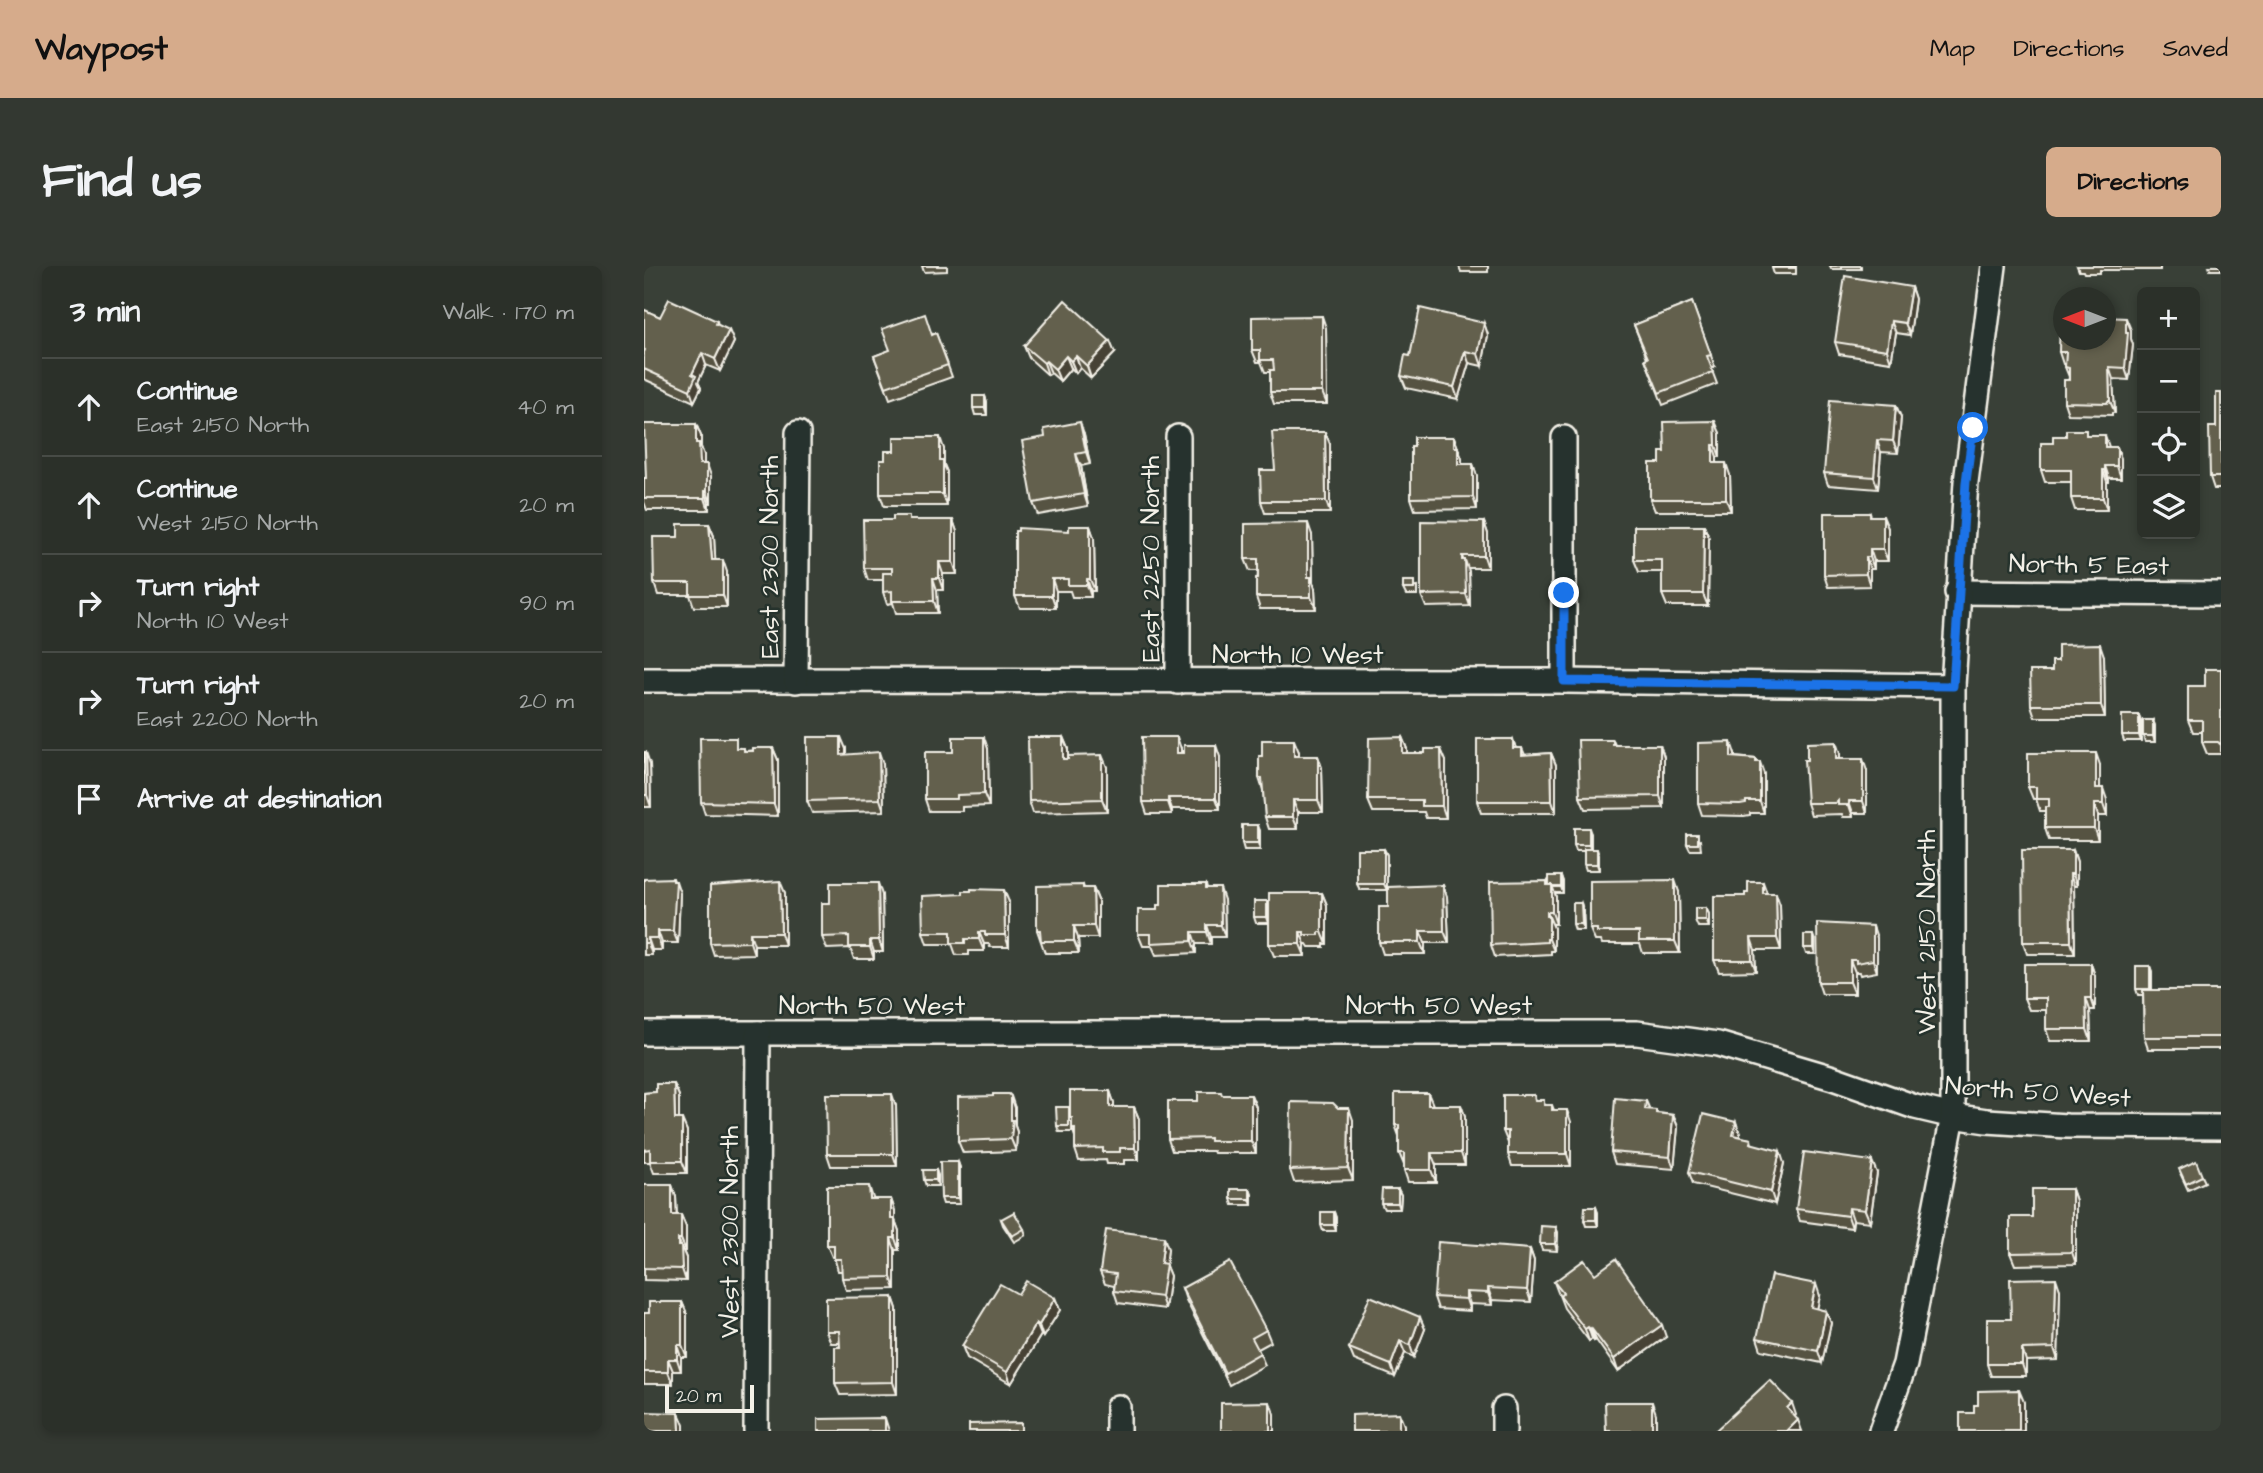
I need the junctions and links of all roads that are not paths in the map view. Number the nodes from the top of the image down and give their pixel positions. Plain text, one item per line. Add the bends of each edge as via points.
1 (1994, 266) edge
2 (798, 433) dead end
3 (1178, 437) dead end
4 (1564, 438) dead end
5 (1957, 592) junction
6 (2221, 594) edge
7 (644, 681) edge
8 (796, 681) junction
9 (1564, 681) junction
10 (1178, 682) junction
11 (1953, 686) junction
12 (644, 1033) edge
13 (758, 1033) junction
14 (1953, 1116) junction
15 (2221, 1127) edge
16 (1118, 1407) dead end
17 (756, 1431) edge
18 (1118, 1431) edge
19 (1881, 1431) edge

1 - 5 street, West 2150 North
2 - 8 street, East 2300 North
3 - 10 street, East 2250 North
4 - 9 street
5 - 6 street, North 5 East
5 - 11 street, West 2150 North
7 - 8 street, North 10 West
8 - 10 street, North 10 West
9 - 10 street, North 10 West
9 - 11 street, North 10 West
11 - 14 street, West 2150 North
12 - 13 street, North 50 West
13 - 14 street, North 50 West via 1637,1033 1718,1044
13 - 17 street, West 2300 North
14 - 15 street, North 50 West via 2067,1126
14 - 19 street, West 2150 North via 1905,1364
16 - 18 street

